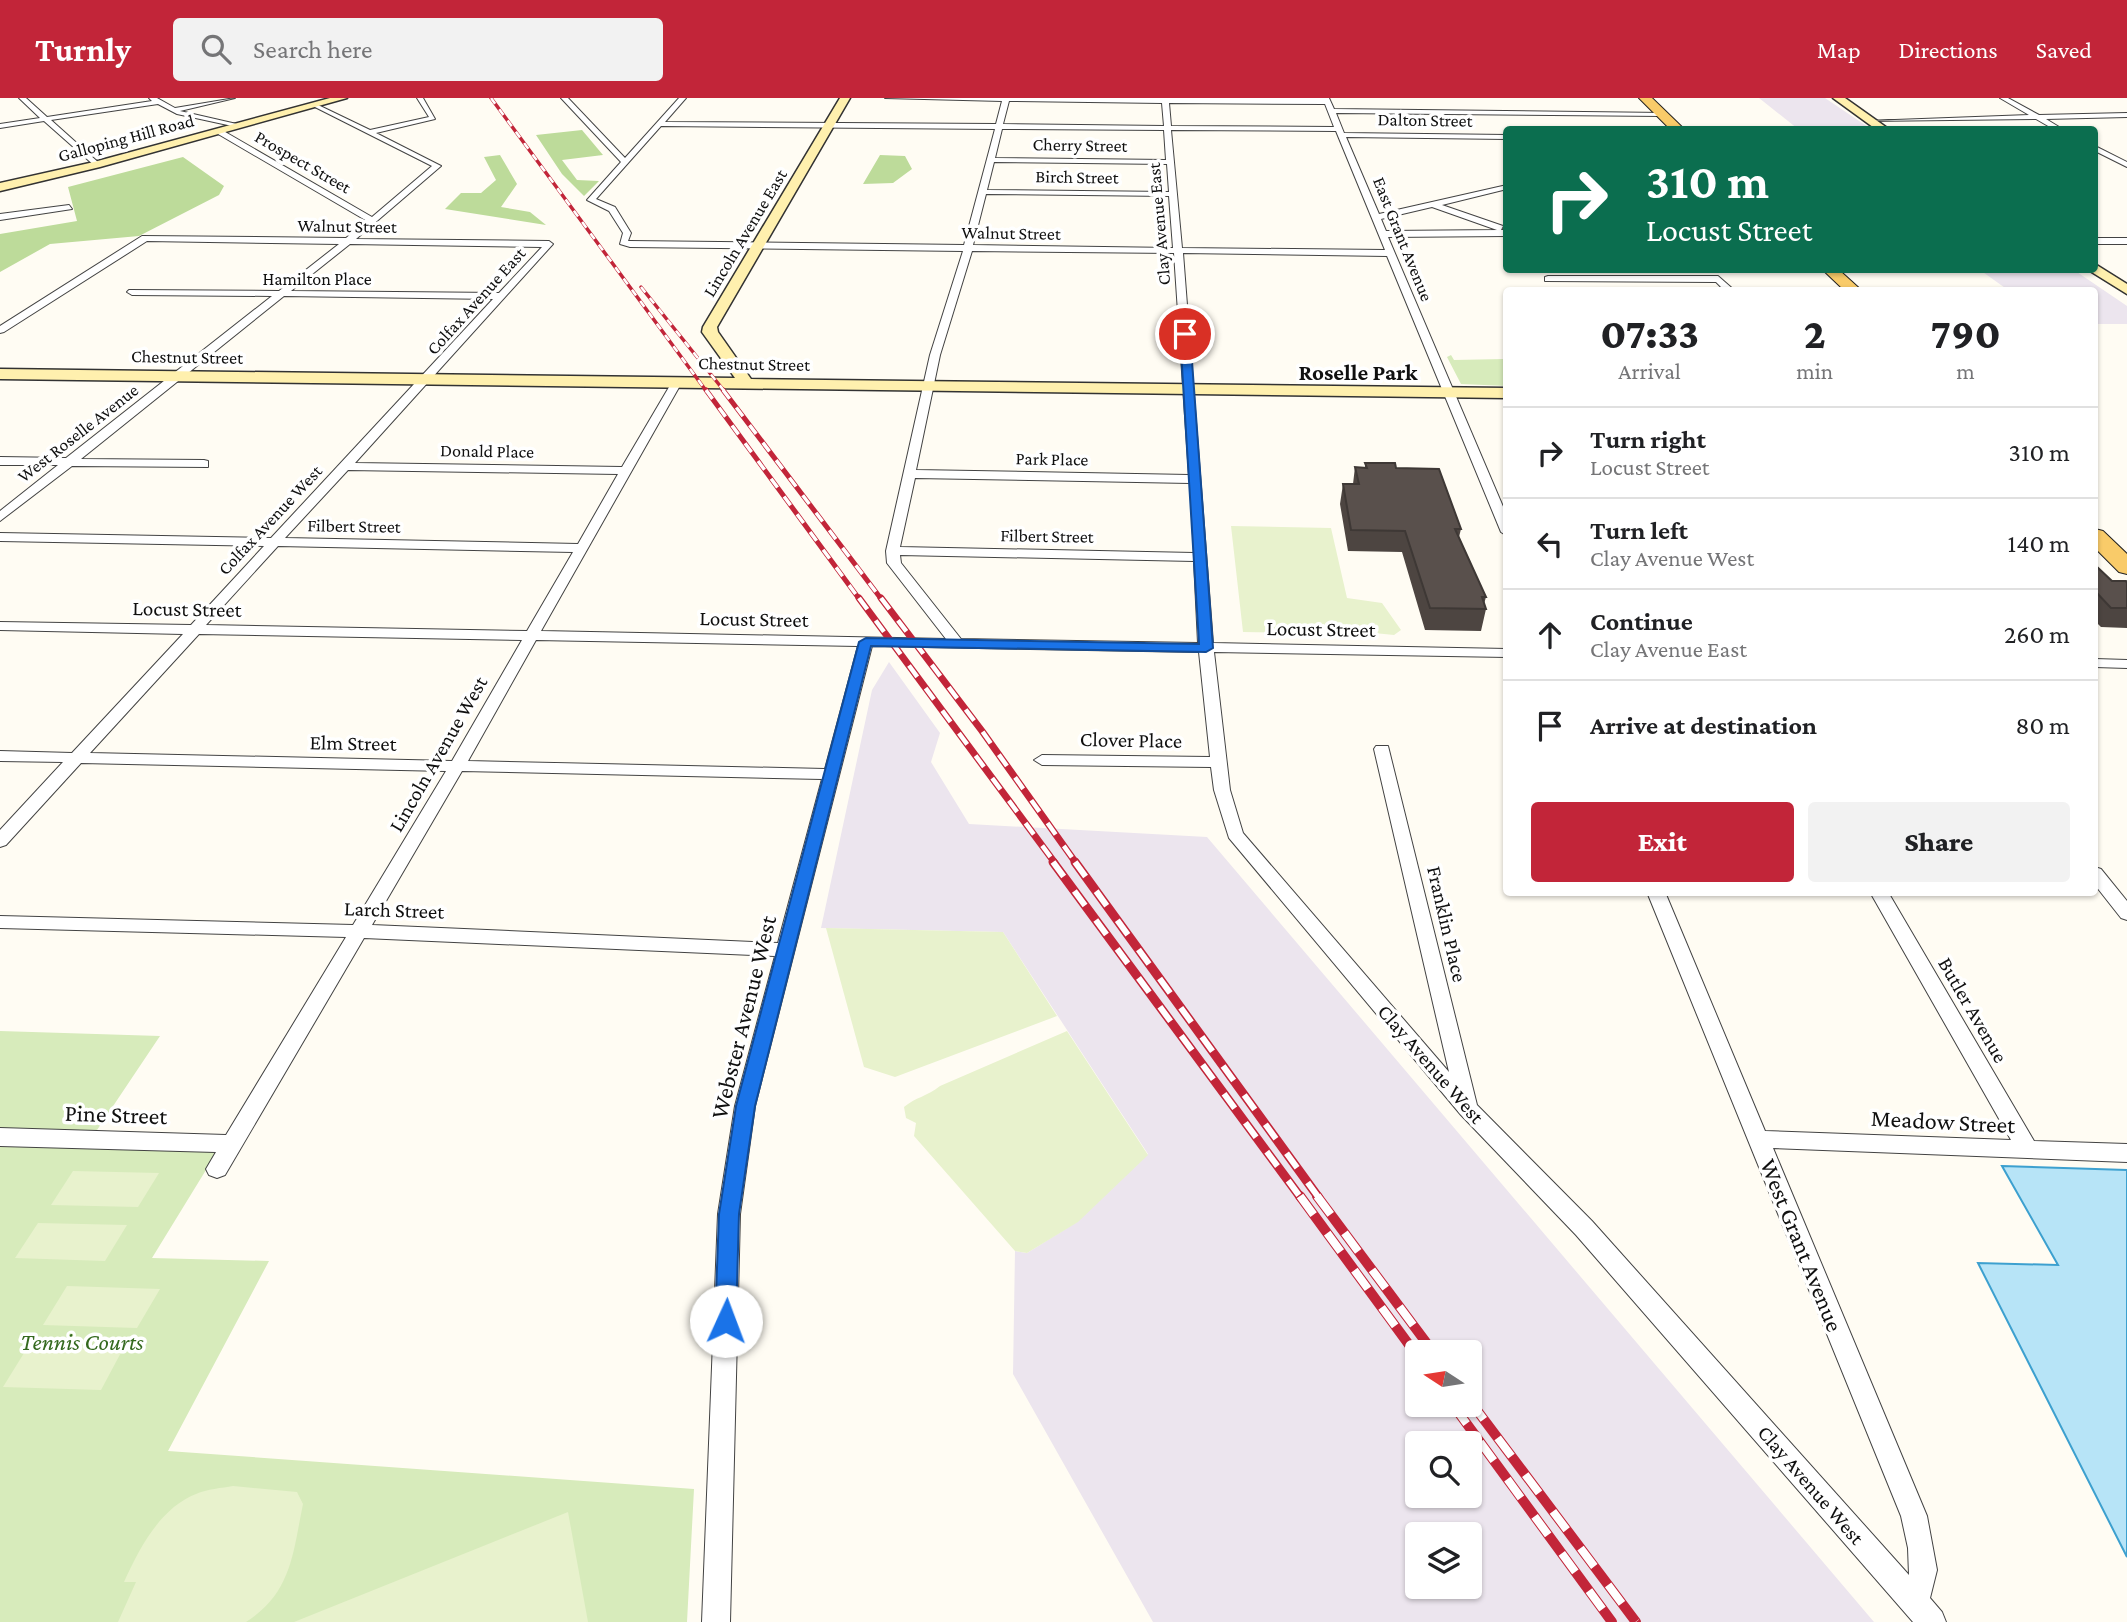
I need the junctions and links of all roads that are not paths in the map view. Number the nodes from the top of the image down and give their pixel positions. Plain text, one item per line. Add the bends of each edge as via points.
1 (22, 98) edge
2 (232, 98) edge
3 (342, 98) edge
4 (420, 98) edge
5 (564, 98) edge
6 (683, 98) edge
7 (845, 98) edge
8 (888, 98) edge
9 (1632, 98) edge
10 (1645, 98) edge
11 (1838, 98) edge
12 (2003, 98) edge
13 (1006, 99) edge
14 (1165, 99) edge
15 (155, 100) edge
16 (1327, 100) edge
17 (314, 105) junction
18 (172, 110) junction
19 (1332, 111) junction
20 (1656, 114) junction
21 (2127, 115) edge
22 (2039, 118) junction
23 (45, 119) junction
24 (1872, 121) junction
25 (660, 124) junction
26 (237, 125) junction
27 (0, 126) edge
28 (828, 126) junction
29 (1664, 126) edge
30 (1673, 126) edge
31 (1879, 126) edge
32 (2054, 126) edge
33 (999, 127) junction
34 (1166, 128) junction
35 (218, 131) junction
36 (372, 132) junction
37 (1342, 132) junction
38 (1503, 137) edge
39 (2098, 150) edge
40 (991, 160) junction
41 (625, 162) junction
42 (1169, 162) junction
43 (96, 165) junction
44 (2127, 165) edge
45 (0, 187) edge
46 (1503, 188) edge
47 (983, 191) junction
48 (1172, 194) junction
49 (1432, 204) junction
50 (69, 207) dead end
51 (0, 217) edge
52 (1377, 217) junction
53 (373, 221) junction
54 (1503, 231) edge
55 (1503, 232) edge
56 (1384, 234) junction
57 (2098, 241) edge
58 (2127, 241) edge
59 (345, 242) junction
60 (549, 244) joint
61 (758, 246) junction
62 (968, 248) junction
63 (1177, 251) junction
64 (1392, 253) junction
65 (2098, 270) edge
66 (1543, 273) edge
67 (1817, 273) edge
68 (1833, 273) edge
69 (1548, 279) junction
70 (1555, 287) edge
71 (1727, 287) edge
72 (1833, 287) edge
73 (1850, 287) edge
74 (2127, 290) edge
75 (132, 292) dead end
76 (280, 294) junction
77 (502, 296) junction
78 (0, 330) edge
79 (0, 374) edge
80 (178, 376) junction
81 (426, 379) junction
82 (677, 383) junction
83 (742, 383) junction
84 (930, 386) junction
85 (1190, 389) junction
86 (1449, 393) junction
87 (1503, 393) edge
88 (0, 461) edge
89 (72, 461) junction
90 (204, 464) dead end
91 (346, 466) junction
92 (627, 471) junction
93 (911, 474) junction
94 (1193, 479) junction
95 (1503, 516) edge
96 (0, 517) edge
97 (2098, 517) edge
98 (0, 537) edge
99 (2098, 539) edge
100 (276, 542) junction
101 (2127, 544) edge
102 (582, 548) junction
103 (893, 551) junction
104 (1201, 557) junction
105 (2127, 567) edge
106 (0, 626) edge
107 (195, 630) junction
108 (531, 636) junction
109 (866, 642) junction
110 (957, 643) junction
111 (1206, 648) junction
112 (1503, 653) edge
113 (2098, 663) edge
114 (2127, 664) edge
115 (1382, 749) dead end
116 (0, 756) edge
117 (77, 758) junction
118 (1042, 760) dead end
119 (1220, 762) junction
120 (457, 766) junction
121 (832, 774) junction
122 (0, 841) edge
123 (2098, 877) edge
124 (1658, 896) edge
125 (1880, 896) edge
126 (2127, 915) edge
127 (0, 922) edge
128 (356, 931) junction
129 (786, 950) junction
130 (1468, 1109) junction
131 (0, 1136) edge
132 (1758, 1139) junction
133 (231, 1144) junction
134 (2029, 1151) junction
135 (2127, 1153) edge
136 (217, 1169) dead end
137 (1913, 1600) junction
138 (716, 1622) edge
139 (1932, 1622) edge

1 - 23 street
2 - 18 street
3 - 17 street, Galloping Hill Road
4 - 36 street via 433,118
5 - 41 street
6 - 25 street
7 - 28 street, Lincoln Avenue East
8 - 13 street
9 - 20 main road
10 - 20 main road
11 - 24 street
12 - 22 street
13 - 14 street
13 - 33 street
14 - 16 street
14 - 34 street, Clay Avenue East
15 - 18 street
15 - 23 street
16 - 19 street, East Grant Avenue
17 - 26 street, Galloping Hill Road
17 - 36 street
18 - 26 street
19 - 20 street
19 - 37 street, East Grant Avenue
20 - 29 main road
20 - 30 main road
21 - 22 street
22 - 24 street
22 - 32 street
23 - 27 street
23 - 43 street
24 - 31 street
25 - 28 street, Dalton Street
25 - 41 street
26 - 35 street, Galloping Hill Road
28 - 33 street, Dalton Street
28 - 61 street, Lincoln Avenue East
33 - 34 street, Dalton Street
33 - 40 street
34 - 37 street, Dalton Street
34 - 42 street, Clay Avenue East
35 - 43 street, Galloping Hill Road
35 - 53 street, Prospect Street
36 - 53 street, West Roselle Avenue via 437,166
37 - 38 street, Dalton Street
37 - 52 street, East Grant Avenue
39 - 44 street
40 - 42 street, Cherry Street
40 - 47 street
41 - 61 street, Walnut Street via 591,200 612,209 627,233 623,242
42 - 48 street, Clay Avenue East
43 - 45 street, Galloping Hill Road
46 - 49 street
47 - 48 street, Birch Street
47 - 62 street
48 - 63 street, Clay Avenue East
49 - 52 street
49 - 54 street
50 - 51 street
52 - 56 street, East Grant Avenue
53 - 59 street, West Roselle Avenue
55 - 56 street
56 - 64 street, East Grant Avenue
57 - 58 street
59 - 60 street, Walnut Street
59 - 76 street, West Roselle Avenue
59 - 78 street, Walnut Street via 145,239
60 - 77 street, Colfax Avenue East
61 - 62 street, Walnut Street
61 - 83 street, Lincoln Avenue East via 710,327 744,377
62 - 63 street, Walnut Street
62 - 84 street
63 - 64 street, Walnut Street
63 - 85 street, Clay Avenue East
64 - 86 street, East Grant Avenue
65 - 74 street
66 - 69 street
67 - 72 main road
68 - 73 main road
69 - 70 street
69 - 71 street via 1718,279
75 - 76 street, Hamilton Place
76 - 77 street, Hamilton Place
76 - 80 street, West Roselle Avenue
77 - 81 street, Colfax Avenue East
79 - 80 street, Chestnut Street
80 - 81 street, Chestnut Street
80 - 89 street, West Roselle Avenue
81 - 82 street, Chestnut Street
81 - 91 street, Colfax Avenue West
82 - 83 street, Chestnut Street
82 - 92 street, Lincoln Avenue West
83 - 84 street, Chestnut Street
84 - 85 street, Chestnut Street
84 - 93 street
85 - 86 street, Chestnut Street
85 - 94 street, Clay Avenue West
86 - 87 street, Chestnut Street
86 - 95 street
88 - 89 street
89 - 90 street
89 - 96 street, West Roselle Avenue
91 - 92 street, Donald Place
91 - 100 street, Colfax Avenue West
92 - 102 street, Lincoln Avenue West
93 - 94 street, Park Place
93 - 103 street
94 - 104 street, Clay Avenue West
97 - 101 main road
98 - 100 street, Filbert Street
99 - 105 main road
100 - 102 street, Filbert Street
100 - 107 street, Colfax Avenue West
102 - 108 street, Lincoln Avenue West
103 - 104 street, Filbert Street
103 - 110 street via 894,563
104 - 111 street, Clay Avenue West
106 - 107 street, Locust Street
107 - 108 street, Locust Street
107 - 117 street, Colfax Avenue West
108 - 109 street, Locust Street
108 - 120 street, Lincoln Avenue West
109 - 110 street, Locust Street
109 - 121 street, Webster Avenue West
110 - 111 street, Locust Street
111 - 112 street, Locust Street
111 - 119 street, Clay Avenue West
113 - 114 street
115 - 130 street, Franklin Place
116 - 117 street, Elm Street
117 - 120 street, Elm Street
117 - 122 street, Colfax Avenue West
118 - 119 street, Clover Place
119 - 130 street, Clay Avenue West via 1222,790 1235,834
120 - 121 street, Elm Street
120 - 128 street, Lincoln Avenue West
121 - 129 street, Webster Avenue West
123 - 126 street
124 - 132 street, West Grant Avenue
125 - 134 street, Butler Avenue
127 - 128 street, Larch Street
128 - 129 street, Larch Street
128 - 133 street, Lincoln Avenue West
129 - 138 street, Webster Avenue West via 745,1106 729,1214
130 - 137 street, Clay Avenue West via 1584,1228
131 - 133 street, Pine Street
132 - 134 street, Meadow Street
132 - 137 street, West Grant Avenue via 1914,1516 1923,1564 1920,1592
133 - 136 street, Lincoln Avenue West
134 - 135 street, Meadow Street
137 - 139 street, Clay Avenue West

